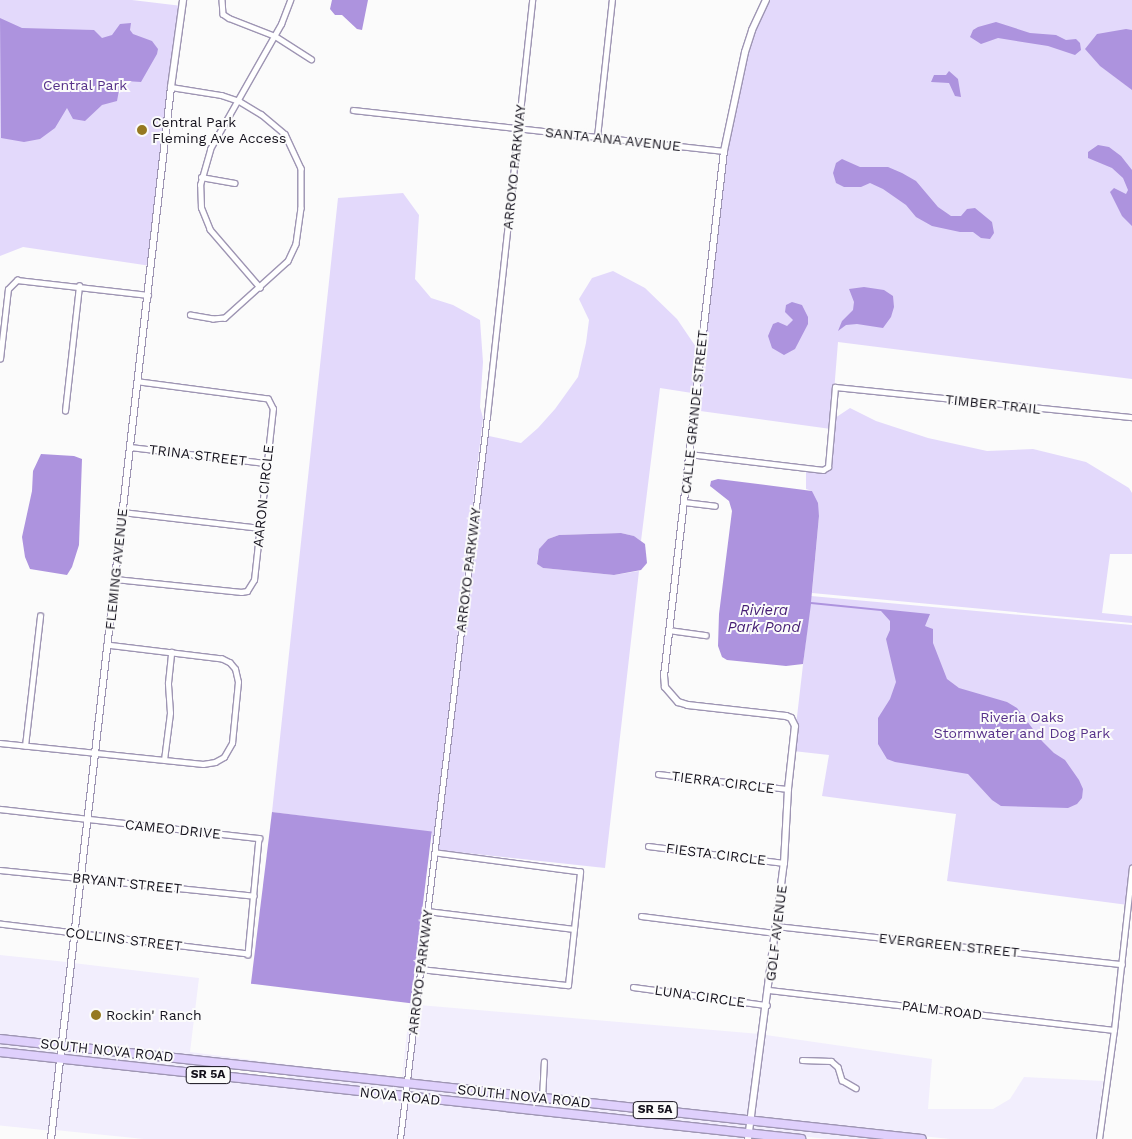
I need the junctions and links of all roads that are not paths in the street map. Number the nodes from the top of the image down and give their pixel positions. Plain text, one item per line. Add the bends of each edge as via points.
1 (183, 0) edge
2 (222, 0) edge
3 (290, 0) edge
4 (532, 0) edge
5 (612, 0) edge
6 (766, 0) edge
7 (275, 36) junction
8 (311, 59) dead end
9 (171, 87) junction
10 (239, 101) junction
11 (353, 110) dead end
12 (518, 128) junction
13 (597, 137) junction
14 (724, 151) junction
15 (201, 177) junction
16 (234, 183) dead end
17 (79, 286) junction
18 (260, 288) junction
19 (148, 295) junction
20 (190, 315) dead end
21 (0, 360) edge
22 (138, 382) junction
23 (65, 411) dead end
24 (1132, 417) edge
25 (130, 448) junction
26 (689, 454) junction
27 (267, 463) junction
28 (684, 502) junction
29 (715, 506) dead end
30 (122, 512) junction
31 (260, 528) junction
32 (115, 579) junction
33 (40, 616) dead end
34 (669, 630) junction
35 (706, 635) dead end
36 (107, 645) junction
37 (171, 652) junction
38 (795, 726) joint
39 (0, 743) edge
40 (25, 746) junction
41 (94, 754) junction
42 (164, 760) junction
43 (658, 774) dead end
44 (788, 789) junction
45 (0, 809) edge
46 (86, 819) junction
47 (648, 846) dead end
48 (435, 852) junction
49 (784, 863) junction
50 (1132, 868) edge
51 (0, 870) edge
52 (79, 879) junction
53 (254, 896) junction
54 (427, 911) junction
55 (641, 916) dead end
56 (0, 924) edge
57 (574, 929) junction
58 (776, 930) junction
59 (74, 933) junction
60 (1122, 964) junction
61 (420, 968) junction
62 (633, 987) dead end
63 (769, 990) junction
64 (767, 1005) junction
65 (1114, 1030) junction
66 (0, 1039) edge
67 (61, 1045) junction
68 (0, 1052) edge
69 (59, 1058) junction
70 (802, 1060) dead end
71 (544, 1062) dead end
72 (232, 1064) junction
73 (293, 1070) junction
74 (214, 1075) junction
75 (274, 1082) junction
76 (406, 1083) junction
77 (856, 1088) dead end
78 (405, 1096) junction
79 (543, 1098) junction
80 (526, 1109) junction
81 (645, 1109) junction
82 (625, 1120) junction
83 (751, 1120) junction
84 (749, 1136) edge
85 (51, 1139) edge
86 (400, 1139) edge
87 (800, 1139) edge
88 (917, 1139) edge
89 (1099, 1139) edge

1 - 9 street, FLEMING AVENUE
2 - 7 street via 223,14
3 - 7 street
4 - 12 street, ARROYO PARKWAY
5 - 13 street
6 - 14 street, CALLE GRANDE STREET via 745,52
7 - 8 street
7 - 10 street
9 - 10 street
9 - 19 street, FLEMING AVENUE
10 - 15 street via 210,149
10 - 18 street via 285,134 300,168 296,244 288,261
11 - 12 street, SANTA ANA AVENUE
12 - 13 street, SANTA ANA AVENUE
12 - 48 street, ARROYO PARKWAY
13 - 14 street, SANTA ANA AVENUE
14 - 26 street, CALLE GRANDE STREET
15 - 16 street
15 - 18 street via 201,208 210,230
17 - 19 street
17 - 21 street via 24,279 10,285
17 - 23 street
18 - 20 street via 225,318
19 - 22 street, FLEMING AVENUE
22 - 25 street, FLEMING AVENUE
22 - 27 street, AARON CIRCLE via 268,399 273,409
24 - 26 street, TIMBER TRAIL via 834,387 828,467 817,470
25 - 27 street, TRINA STREET
25 - 30 street, FLEMING AVENUE
26 - 28 street, CALLE GRANDE STREET
27 - 31 street, AARON CIRCLE
28 - 29 street
28 - 34 street, CALLE GRANDE STREET
30 - 31 street
30 - 32 street, FLEMING AVENUE
31 - 32 street, AARON CIRCLE via 254,580 247,590
32 - 36 street, FLEMING AVENUE
33 - 40 street
34 - 35 street
34 - 38 street, CALLE GRANDE STREET via 665,687 678,702 786,716
36 - 37 street
36 - 41 street, FLEMING AVENUE
37 - 42 street via 170,712
37 - 42 street via 222,659 235,670 238,682 232,743 224,756 203,764
38 - 44 street, GOLF AVENUE
39 - 40 street
40 - 41 street
41 - 42 street via 102,752
41 - 46 street, FLEMING AVENUE
43 - 44 street, TIERRA CIRCLE
44 - 49 street, GOLF AVENUE
45 - 46 street, CAMEO DRIVE
46 - 52 street, FLEMING AVENUE
46 - 53 street, CAMEO DRIVE via 260,838
47 - 49 street, FIESTA CIRCLE
48 - 54 street, ARROYO PARKWAY
48 - 57 street via 580,872
49 - 58 street, GOLF AVENUE
50 - 60 street
51 - 52 street, BRYANT STREET
52 - 53 street, BRYANT STREET
52 - 59 street, FLEMING AVENUE
53 - 59 street, COLLINS STREET via 248,954
54 - 57 street
54 - 61 street, ARROYO PARKWAY
55 - 58 street, EVERGREEN STREET
56 - 59 street, COLLINS STREET
57 - 61 street via 568,985
58 - 60 street, EVERGREEN STREET
58 - 63 street, GOLF AVENUE
59 - 67 street, FLEMING AVENUE
60 - 65 street
61 - 76 street, ARROYO PARKWAY
62 - 64 street, LUNA CIRCLE
63 - 64 street, GOLF AVENUE
63 - 65 street, PALM ROAD
64 - 83 street, GOLF AVENUE
65 - 89 street
66 - 67 main road, SOUTH NOVA ROAD / SR 5A
67 - 69 street, FLEMING AVENUE
67 - 72 main road, SOUTH NOVA ROAD / SR 5A
68 - 69 main road, NOVA ROAD / SR 5A
69 - 74 main road, NOVA ROAD / SR 5A
69 - 85 street, FLEMING AVENUE
70 - 77 street via 831,1061 838,1067 842,1080
71 - 79 street
72 - 73 main road, SOUTH NOVA ROAD / SR 5A
72 - 74 main road
73 - 75 main road
73 - 76 main road, SOUTH NOVA ROAD / SR 5A
74 - 75 main road, NOVA ROAD / SR 5A
75 - 78 main road, NOVA ROAD / SR 5A
76 - 78 street, ARROYO PARKWAY
76 - 79 main road, SOUTH NOVA ROAD / SR 5A
78 - 80 main road, NOVA ROAD / SR 5A
78 - 86 street, ARROYO PARKWAY
79 - 80 main road
79 - 81 main road, SOUTH NOVA ROAD / SR 5A
80 - 82 main road, NOVA ROAD / SR 5A
81 - 82 main road
81 - 83 main road, SOUTH NOVA ROAD / SR 5A
82 - 84 main road, NOVA ROAD / SR 5A
83 - 84 street, GOLF AVENUE
83 - 88 main road, SR 5A
84 - 87 main road, NOVA ROAD / SR 5A

